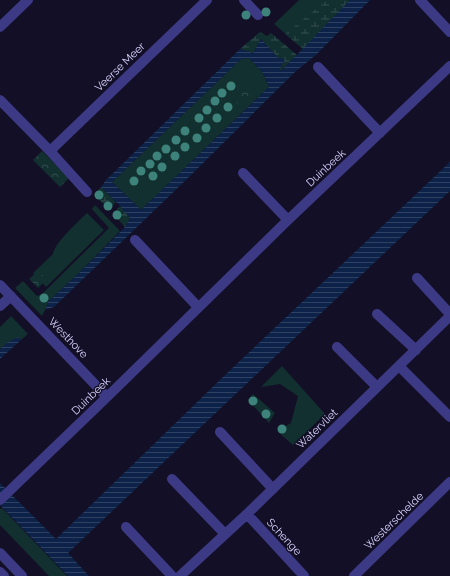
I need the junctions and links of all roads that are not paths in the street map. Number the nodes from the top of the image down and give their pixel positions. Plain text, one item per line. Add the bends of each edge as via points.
1 (28, 0) edge
2 (207, 0) edge
3 (244, 0) edge
4 (420, 0) edge
5 (258, 15) dead end
6 (0, 26) edge
7 (450, 32) edge
8 (450, 66) edge
9 (318, 67) dead end
10 (0, 100) edge
11 (380, 133) junction
12 (50, 151) junction
13 (243, 173) dead end
14 (87, 192) dead end
15 (288, 220) junction
16 (134, 240) dead end
17 (417, 278) dead end
18 (0, 285) edge
19 (11, 296) junction
20 (0, 306) edge
21 (198, 307) junction
22 (377, 314) dead end
23 (450, 315) edge
24 (338, 347) dead end
25 (416, 350) junction
26 (399, 366) junction
27 (377, 387) junction
28 (107, 397) junction
29 (450, 418) edge
30 (220, 432) dead end
31 (172, 479) dead end
32 (450, 482) edge
33 (273, 488) junction
34 (0, 500) edge
35 (247, 514) junction
36 (126, 527) dead end
37 (225, 534) junction
38 (0, 553) edge
39 (0, 572) edge
40 (4, 576) edge
41 (22, 576) edge
42 (172, 576) edge
43 (180, 576) edge
44 (304, 576) edge
45 (354, 576) edge

1 - 6 street
2 - 12 street, Veerse Meer
3 - 5 street
4 - 7 street
8 - 11 street, Duinbeek
9 - 11 street
10 - 12 street
11 - 15 street, Duinbeek
12 - 14 street
13 - 15 street
15 - 21 street, Duinbeek
16 - 21 street
17 - 23 street, Watervliet
18 - 19 street, Westhove
19 - 20 street
19 - 28 street, Westhove
21 - 28 street, Duinbeek
22 - 25 street
23 - 25 street, Watervliet
24 - 27 street
25 - 26 street, Watervliet
26 - 27 street, Watervliet
26 - 29 street
27 - 33 street, Watervliet
28 - 34 street, Duinbeek
30 - 33 street
31 - 37 street
32 - 45 street, Westerschelde
33 - 35 street, Watervliet
35 - 37 street, Watervliet
35 - 44 street, Schenge
36 - 42 street
37 - 43 street, Watervliet
38 - 41 street
39 - 40 street

